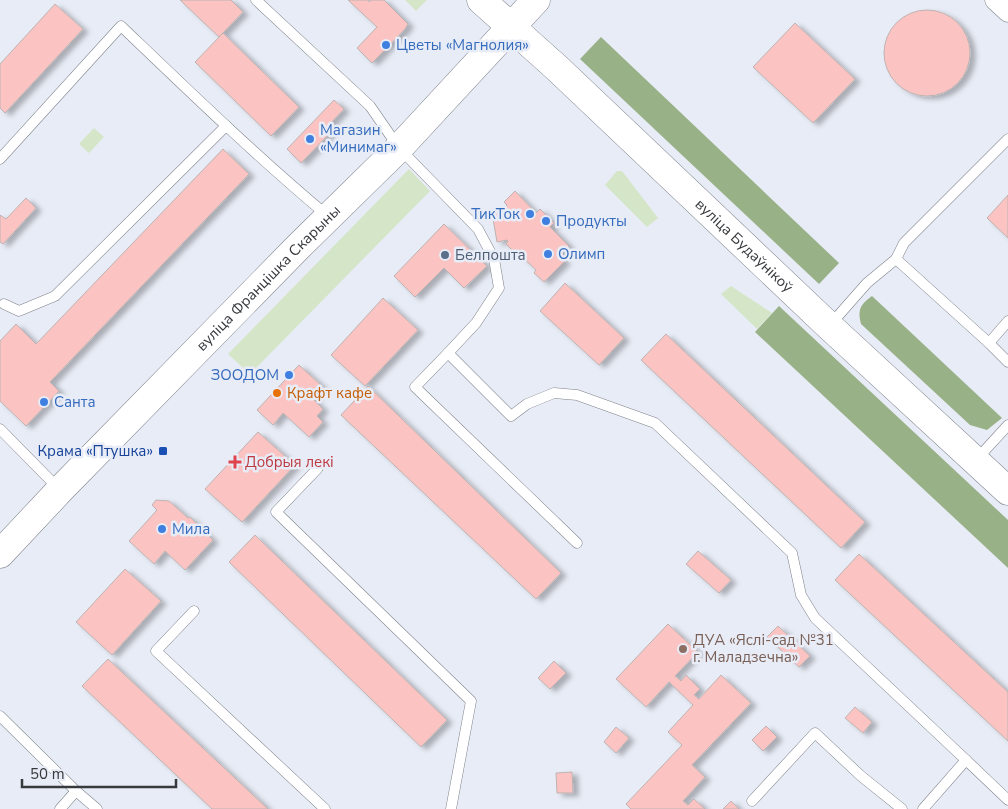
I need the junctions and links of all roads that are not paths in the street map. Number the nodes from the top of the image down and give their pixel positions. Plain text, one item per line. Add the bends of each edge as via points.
1 (256, 0) edge
2 (481, 0) edge
3 (536, 0) edge
4 (995, 0) edge
5 (1008, 12) edge
6 (511, 27) junction
7 (226, 126) junction
8 (1008, 139) edge
9 (399, 148) junction
10 (0, 159) edge
11 (329, 217) junction
12 (896, 259) junction
13 (4, 304) dead end
14 (1008, 321) edge
15 (829, 326) junction
16 (988, 343) junction
17 (448, 353) junction
18 (1008, 362) edge
19 (1008, 425) edge
20 (0, 429) edge
21 (976, 461) junction
22 (318, 468) dead end
23 (60, 490) junction
24 (1008, 491) edge
25 (577, 543) dead end
26 (0, 554) edge
27 (194, 611) dead end
28 (0, 716) edge
29 (966, 760) junction
30 (76, 790) junction
31 (1008, 800) edge
32 (752, 801) dead end
33 (60, 809) edge
34 (97, 809) edge
35 (325, 809) edge
36 (451, 809) edge
37 (902, 809) edge
38 (923, 809) edge

1 - 9 lane via 370,106
2 - 6 main road, вуліца Будаўнікоў
3 - 6 main road, вуліца Францішка Скарыны
4 - 5 street
6 - 9 main road, вуліца Францішка Скарыны
6 - 15 main road, вуліца Будаўнікоў
7 - 10 lane via 122,26
7 - 11 lane
7 - 13 lane via 55,296 19,310
8 - 12 lane via 904,243
9 - 11 main road, вуліца Францішка Скарыны
9 - 17 lane via 478,229 494,259 499,288 476,323
11 - 23 main road, вуліца Францішка Скарыны
12 - 15 lane via 867,283
12 - 16 lane
14 - 16 lane
15 - 21 main road, вуліца Будаўнікоў
16 - 18 lane
17 - 25 lane via 415,387
17 - 29 lane via 511,416 528,404 554,393 577,395 655,423 792,553 800,595 815,618
19 - 21 lane
20 - 23 lane
21 - 24 main road, вуліца Будаўнікоў
22 - 36 lane via 276,512 470,701
23 - 26 main road, вуліца Францішка Скарыны
27 - 35 lane via 156,651
28 - 30 lane
29 - 31 lane
29 - 38 lane
30 - 33 lane
30 - 34 lane
32 - 37 lane via 815,733

